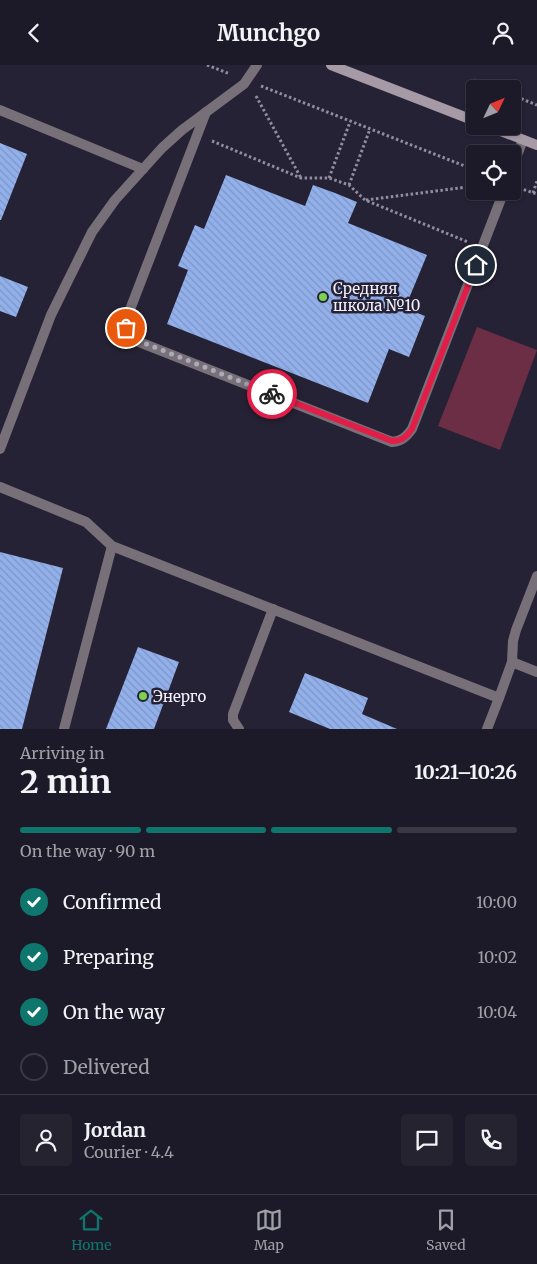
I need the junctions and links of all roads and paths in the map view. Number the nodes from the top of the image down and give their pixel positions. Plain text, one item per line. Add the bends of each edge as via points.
1 (207, 65) edge
2 (257, 65) edge
3 (332, 65) edge
4 (247, 81) junction
5 (521, 99) edge
6 (537, 105) edge
7 (0, 110) edge
8 (206, 112) junction
9 (466, 117) edge
10 (350, 122) junction
11 (370, 129) junction
12 (510, 135) edge
13 (198, 136) junction
14 (523, 140) junction
15 (521, 145) edge
16 (537, 145) edge
17 (466, 166) edge
18 (143, 169) junction
19 (302, 178) junction
20 (329, 178) junction
21 (537, 181) edge
22 (349, 185) junction
23 (466, 187) edge
24 (521, 189) edge
25 (535, 194) edge
26 (365, 200) junction
27 (501, 200) edge
28 (483, 247) junction
29 (0, 449) edge
30 (0, 487) edge
31 (112, 546) junction
32 (537, 576) edge
33 (273, 609) junction
34 (512, 663) junction
35 (537, 672) edge
36 (499, 698) junction
37 (64, 729) edge
38 (239, 729) edge
39 (487, 729) edge

1 - 4 path
2 - 4 street
3 - 9 street
4 - 8 street
4 - 10 path
4 - 19 path
5 - 6 path
7 - 18 street
8 - 13 street
8 - 18 street via 162,148
10 - 11 path
10 - 20 path
11 - 17 path
11 - 22 path
12 - 14 street
13 - 19 path
13 - 28 street via 126,321 129,334 134,339 392,441 407,437 412,429
14 - 15 street
14 - 16 street
18 - 29 street via 98,224 75,265 51,315
19 - 20 path
20 - 22 path
21 - 25 path
22 - 26 path
23 - 26 path
24 - 25 path
26 - 28 path
27 - 28 street
30 - 31 street via 86,522
31 - 33 street
31 - 37 street
32 - 34 street via 516,630
33 - 36 street
33 - 38 street via 234,714 233,720
34 - 35 street
34 - 36 street
36 - 39 street

